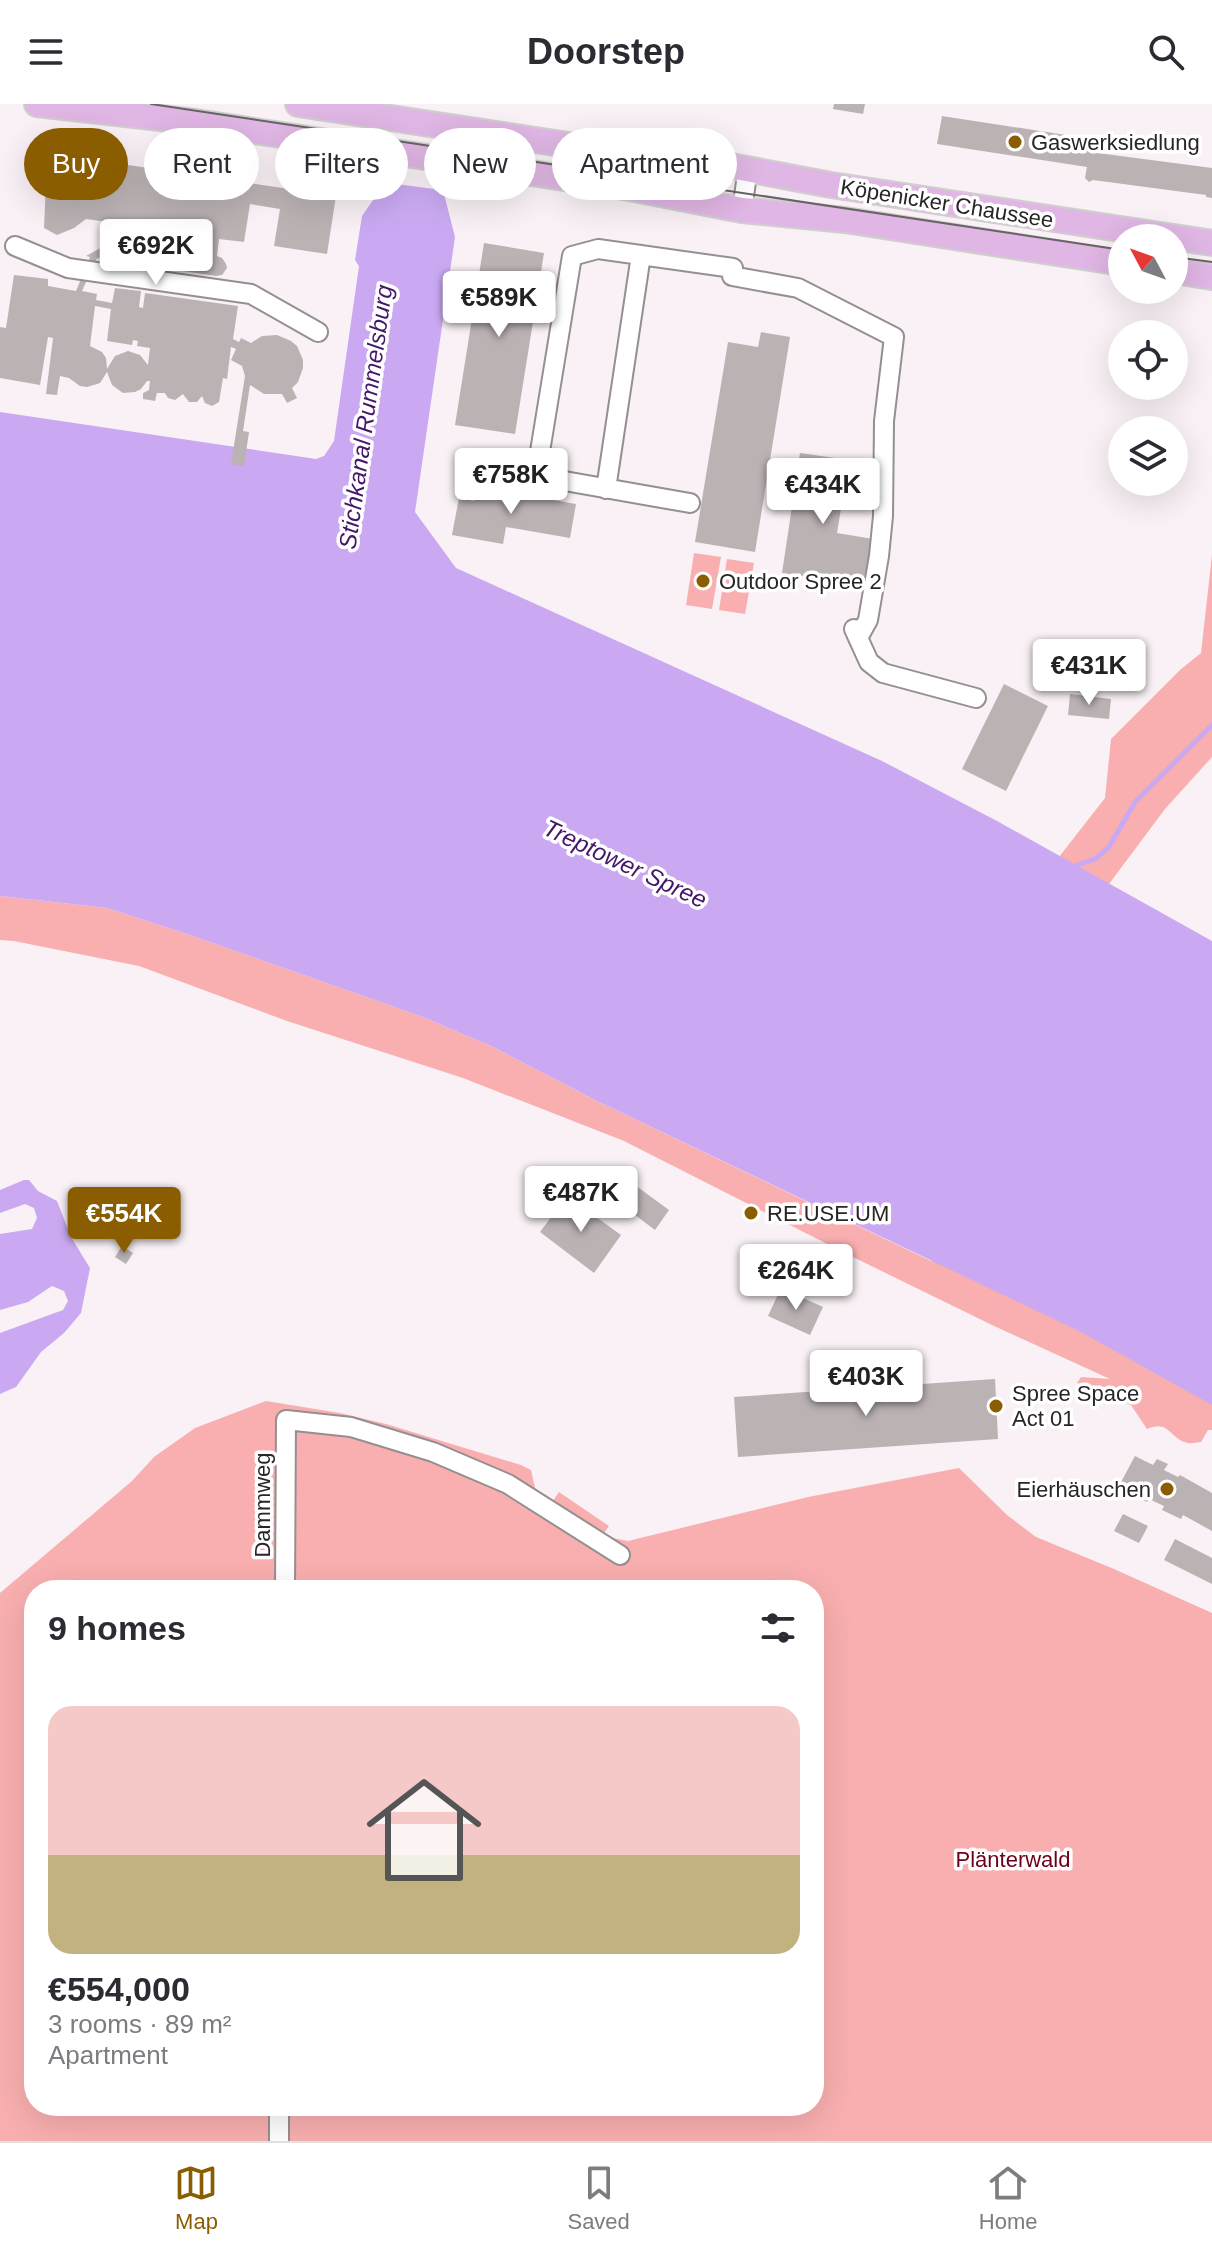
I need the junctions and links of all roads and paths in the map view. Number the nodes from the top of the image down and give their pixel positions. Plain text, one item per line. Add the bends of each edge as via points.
1 (37, 104) edge
2 (298, 104) edge
3 (748, 168) junction
4 (742, 210) junction
5 (1212, 243) edge
6 (15, 246) dead end
7 (641, 255) junction
8 (1108, 261) edge
9 (1188, 273) edge
10 (1212, 277) edge
11 (318, 332) dead end
12 (606, 489) junction
13 (690, 503) dead end
14 (976, 698) dead end
15 (620, 1555) dead end
16 (285, 1580) edge
17 (279, 2116) edge
18 (279, 2141) edge

1 - 4 main road, Köpenicker Chaussee via 196,122
2 - 3 main road, Köpenicker Chaussee
3 - 4 lane
3 - 5 main road, Köpenicker Chaussee
4 - 8 main road, Köpenicker Chaussee via 845,220
6 - 11 lane via 68,268 251,294
7 - 12 lane
7 - 12 lane via 598,249 572,256 536,476
7 - 14 lane via 798,288 894,337 884,421 879,556 868,620 856,633 869,662 883,673
9 - 10 main road
12 - 13 lane
15 - 16 lane, Dammweg via 508,1484 433,1452 351,1427 286,1420
17 - 18 lane

